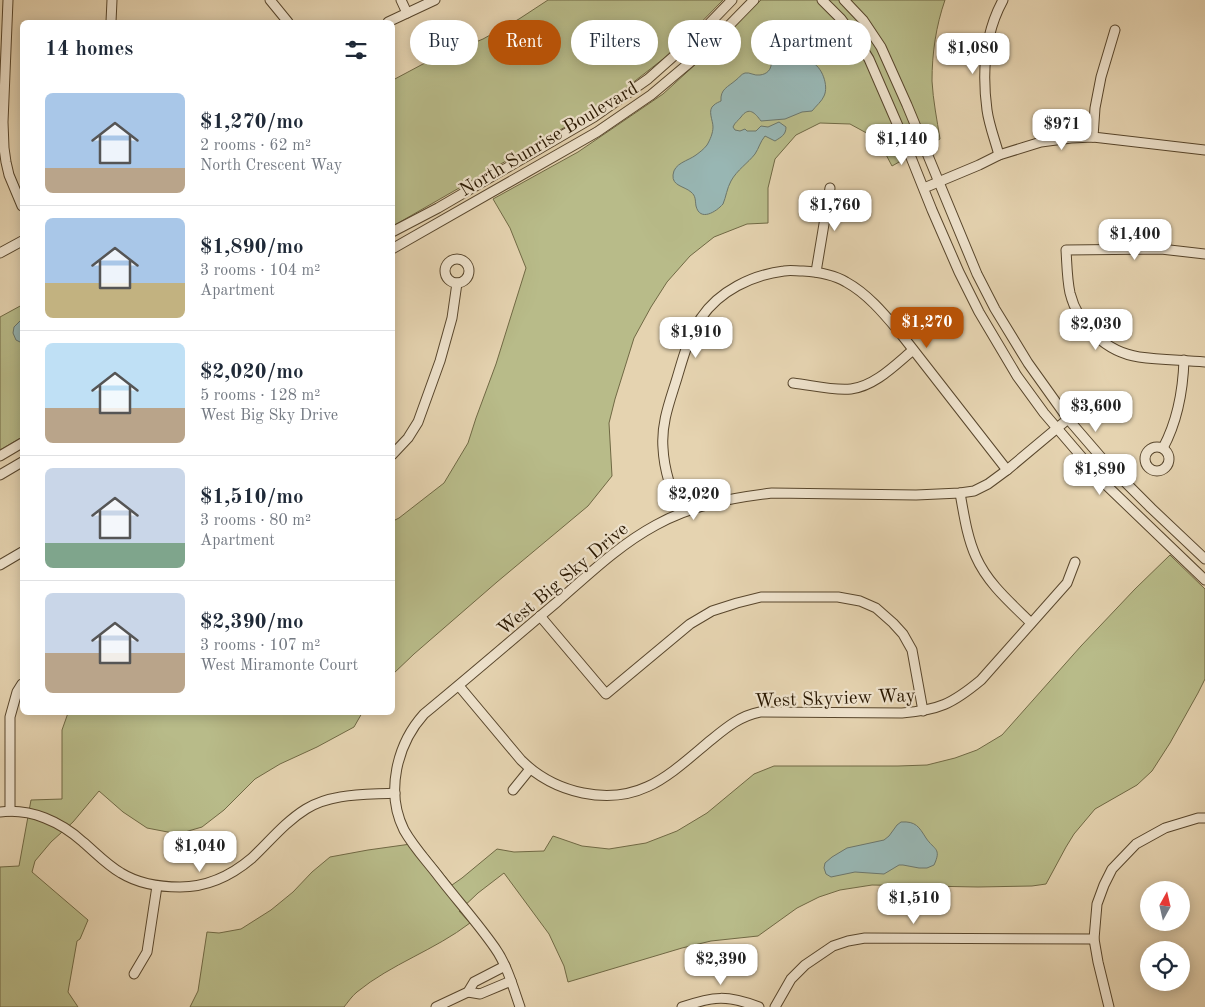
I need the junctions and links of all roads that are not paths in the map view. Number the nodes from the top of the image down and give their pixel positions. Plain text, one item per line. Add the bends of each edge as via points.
1 (8, 0) edge
2 (112, 0) edge
3 (270, 0) edge
4 (401, 0) edge
5 (435, 0) edge
6 (732, 0) edge
7 (754, 0) edge
8 (822, 0) edge
9 (844, 0) edge
10 (1003, 0) edge
11 (407, 14) junction
12 (111, 20) edge
13 (286, 20) edge
14 (393, 20) edge
15 (4, 24) edge
16 (1115, 30) dead end
17 (2, 95) edge
18 (1093, 137) junction
19 (1205, 147) edge
20 (999, 155) junction
21 (3, 162) edge
22 (938, 181) junction
23 (830, 188) dead end
24 (924, 188) junction
25 (20, 201) edge
26 (395, 230) edge
27 (20, 242) edge
28 (395, 247) edge
29 (0, 253) edge
30 (1205, 254) edge
31 (816, 272) junction
32 (457, 283) dead end
33 (913, 350) junction
34 (1184, 360) junction
35 (1205, 362) edge
36 (793, 383) dead end
37 (1068, 419) junction
38 (1057, 428) junction
39 (20, 444) edge
40 (1163, 448) dead end
41 (395, 452) edge
42 (0, 456) edge
43 (20, 463) edge
44 (1007, 470) junction
45 (0, 475) edge
46 (960, 493) junction
47 (680, 513) junction
48 (20, 553) edge
49 (1205, 558) edge
50 (1075, 562) dead end
51 (0, 565) edge
52 (1205, 580) edge
53 (540, 616) junction
54 (1031, 623) junction
55 (459, 686) junction
56 (20, 687) edge
57 (923, 711) junction
58 (530, 769) junction
59 (513, 790) dead end
60 (395, 793) junction
61 (10, 811) junction
62 (0, 812) edge
63 (1205, 818) edge
64 (157, 886) junction
65 (1094, 939) junction
66 (505, 966) junction
67 (134, 974) dead end
68 (511, 981) junction
69 (468, 992) junction
70 (436, 1007) edge
71 (520, 1007) edge
72 (682, 1007) edge
73 (759, 1007) edge
74 (775, 1007) edge
75 (1109, 1007) edge

1 - 15 street
2 - 12 street
3 - 13 street
4 - 11 street
5 - 11 street
6 - 26 street, North Sunrise Boulevard via 648,79 594,117
7 - 28 street, North Sunrise Boulevard via 707,48 651,95 597,132
8 - 24 street via 841,19 869,59
9 - 22 street via 863,20 881,48
10 - 20 street via 991,28 985,67 987,112
11 - 14 street
15 - 17 street
16 - 18 street via 1101,77
17 - 21 street
18 - 19 street
18 - 20 street via 1041,142
20 - 22 street
21 - 25 street
22 - 24 street
22 - 37 street via 994,309
23 - 31 street
24 - 38 street via 979,312 1017,376
27 - 29 street
30 - 34 street via 1161,249 1066,250 1070,294 1089,329 1109,347 1122,353
31 - 33 street via 838,278 858,290 884,314
31 - 47 street via 786,270 760,275 732,288 710,305 700,319 691,336 663,426 664,467
32 - 41 street via 450,326 418,422
33 - 36 street via 880,376 851,389
33 - 44 street
34 - 35 street
34 - 40 street via 1176,416
37 - 38 street, West Big Sky Drive
37 - 49 street via 1151,508
38 - 44 street, West Big Sky Drive
38 - 52 street via 1104,483
39 - 42 street
43 - 45 street
44 - 46 street, West Big Sky Drive via 974,491
46 - 47 street, West Big Sky Drive via 772,493 706,504
46 - 54 street via 976,557 1001,594
47 - 53 street, West Big Sky Drive via 620,548
48 - 51 street
50 - 54 street, West Skyview Way via 1067,583
53 - 55 street, West Big Sky Drive
53 - 57 street via 606,694 690,624 712,611 761,597 860,601 876,608 903,634 912,650
54 - 57 street, West Skyview Way via 966,693
55 - 58 street, West Skyview Way
55 - 60 street, West Big Sky Drive via 424,714 409,734 398,762
56 - 61 street via 10,718
57 - 58 street, West Skyview Way via 748,714 661,780 620,795 596,796 561,787
58 - 59 street
60 - 64 street via 351,795 307,808 252,858 226,876 202,885
60 - 66 street, West Big Sky Drive via 397,810 413,846 485,934
61 - 62 street
61 - 64 street via 55,822 118,871
63 - 65 street via 1165,828 1136,844 1112,869 1097,904
64 - 67 street via 147,952
65 - 74 street via 865,938 848,941 833,946 805,965 791,979
65 - 75 street
66 - 68 street, West Big Sky Drive
66 - 69 street via 474,982
68 - 69 street via 480,994
68 - 71 street, West Big Sky Drive
69 - 70 street
72 - 73 street via 703,1000 731,998

